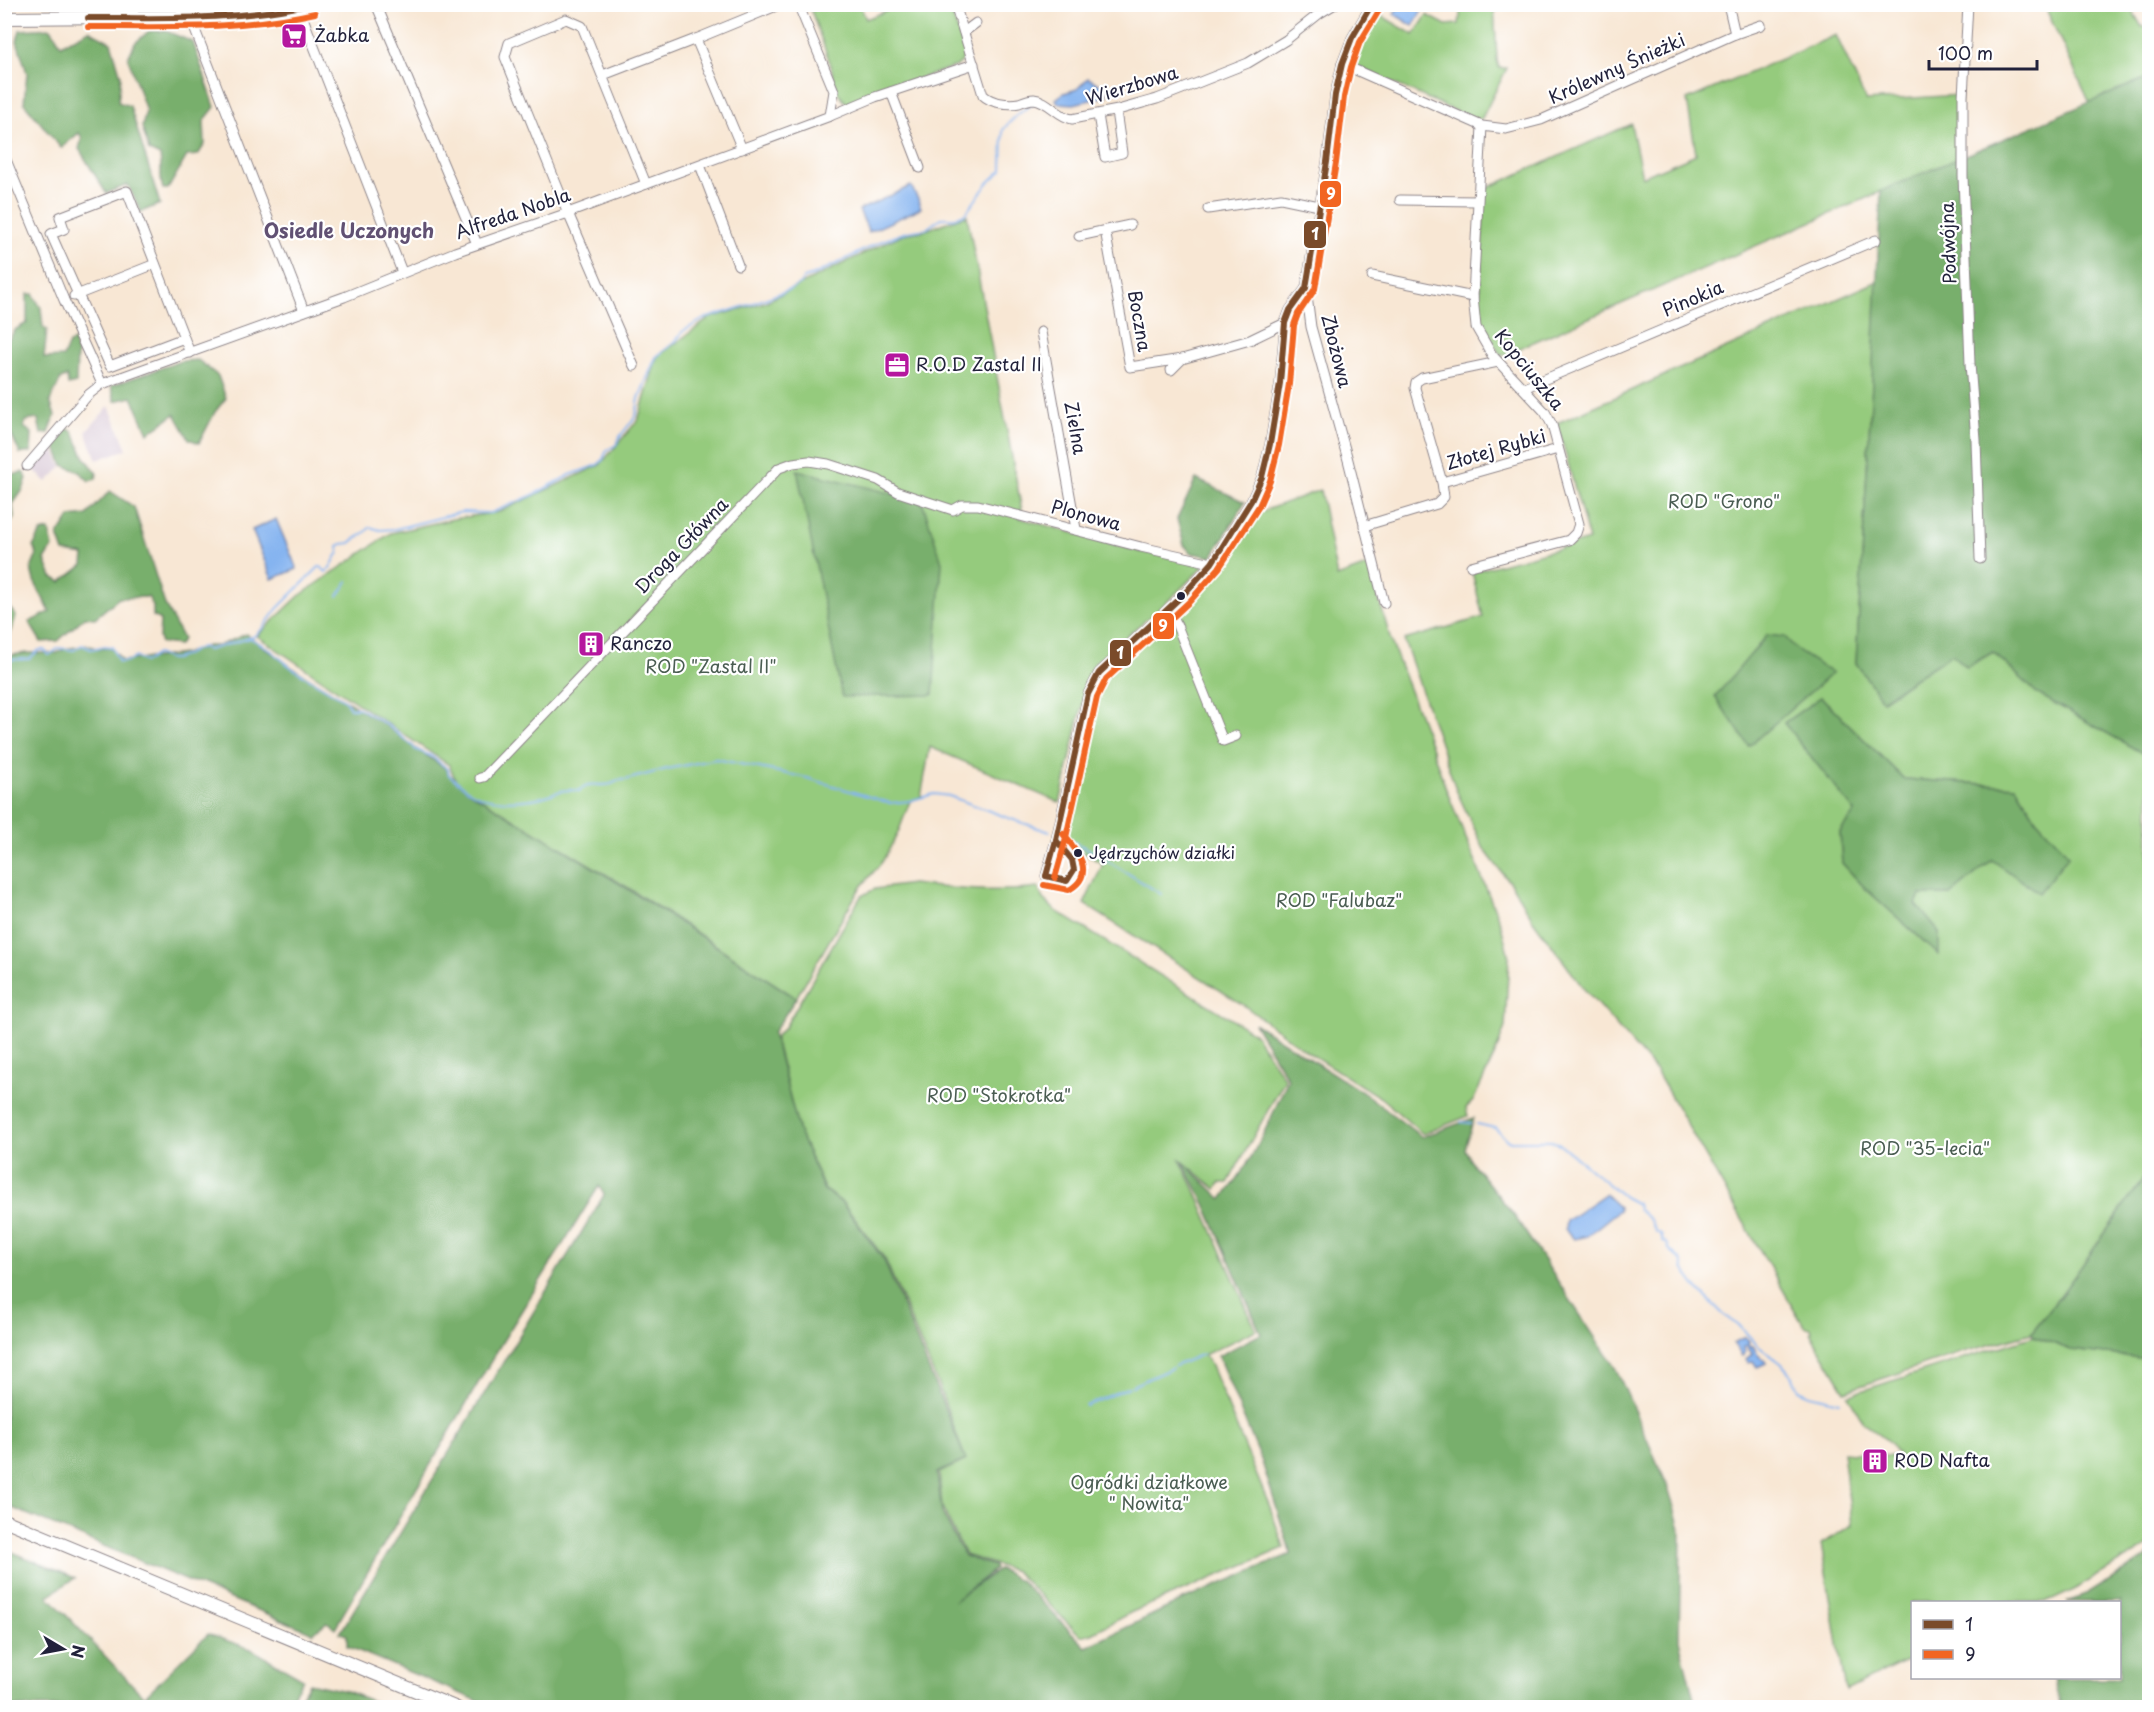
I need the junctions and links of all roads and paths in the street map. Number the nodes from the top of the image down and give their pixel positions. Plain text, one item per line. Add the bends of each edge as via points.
1 (313, 4) edge
2 (376, 4) edge
3 (781, 4) edge
4 (798, 4) edge
5 (955, 4) edge
6 (1335, 4) edge
7 (1372, 4) edge
8 (1728, 4) edge
9 (1968, 4) edge
10 (299, 8) junction
11 (190, 17) junction
12 (4, 18) edge
13 (305, 23) junction
14 (976, 23) dead end
15 (1761, 25) dead end
16 (294, 28) dead end
17 (964, 32) junction
18 (1735, 34) junction
19 (696, 39) junction
20 (974, 64) junction
21 (1342, 64) junction
22 (603, 75) junction
23 (891, 92) junction
24 (1116, 111) junction
25 (1098, 115) junction
26 (830, 116) junction
27 (1482, 126) junction
28 (742, 149) junction
29 (4, 155) edge
30 (700, 165) junction
31 (920, 168) dead end
32 (646, 184) junction
33 (1400, 200) dead end
34 (1477, 201) junction
35 (1319, 206) junction
36 (1208, 208) dead end
37 (568, 213) junction
38 (1131, 225) dead end
39 (1105, 230) junction
40 (1079, 236) dead end
41 (1875, 240) dead end
42 (477, 244) junction
43 (155, 264) junction
44 (738, 265) dead end
45 (402, 272) junction
46 (1372, 276) dead end
47 (1305, 288) junction
48 (77, 295) junction
49 (1473, 297) junction
50 (64, 300) junction
51 (304, 311) junction
52 (1285, 323) junction
53 (1041, 332) dead end
54 (184, 338) junction
55 (190, 353) junction
56 (1182, 359) junction
57 (1498, 362) junction
58 (634, 366) dead end
59 (1171, 370) dead end
60 (102, 384) junction
61 (1524, 388) junction
62 (1558, 449) junction
63 (27, 466) dead end
64 (1442, 482) junction
65 (953, 510) joint
66 (1364, 526) junction
67 (1076, 529) junction
68 (1980, 559) dead end
69 (1212, 563) junction
70 (1471, 566) dead end
71 (1384, 603) dead end
72 (1170, 608) junction
73 (1236, 736) dead end
74 (480, 778) dead end
75 (1046, 876) dead end
76 (4, 1520) edge
77 (457, 1707) edge

1 - 10 main road
2 - 42 street
3 - 19 street
4 - 26 street via 834,91
5 - 17 street, Wierzbowa
6 - 24 street, Wierzbowa via 1248,63
7 - 21 street, Zbożowa
8 - 18 street
9 - 68 street, Podwójna via 1963,188
10 - 11 main road via 255,15
10 - 13 street
11 - 12 main road
11 - 51 street
13 - 16 street
13 - 45 street
14 - 17 street
15 - 18 street, Królewny Śnieżki
17 - 20 street, Wierzbowa
18 - 27 street, Królewny Śnieżki via 1541,120 1506,129
19 - 22 street
19 - 28 street
20 - 23 street, Alfreda Nobla
20 - 25 street, Wierzbowa via 983,95 994,102 1012,104 1033,99 1066,118
21 - 27 street
21 - 35 street, Zbożowa
22 - 32 street
22 - 37 street via 582,26 566,19 509,43 505,57
23 - 26 street, Alfreda Nobla
23 - 31 street
24 - 25 street, Wierzbowa
24 - 25 street via 1122,153 1104,157
26 - 28 street, Alfreda Nobla
27 - 34 street, Kopciuszka
28 - 30 street, Alfreda Nobla
29 - 50 street
30 - 32 street, Alfreda Nobla
30 - 44 street
32 - 37 street, Alfreda Nobla
33 - 34 street
34 - 49 street, Kopciuszka
35 - 36 street via 1281,198
35 - 47 street, Zbożowa
37 - 42 street, Alfreda Nobla
37 - 58 street
38 - 39 street
39 - 40 street
39 - 56 street, Boczna via 1130,367
41 - 61 street, Pinokia
42 - 45 street, Alfreda Nobla
43 - 48 street
43 - 48 street via 127,191 60,217 64,229 51,234
43 - 54 street
45 - 51 street, Alfreda Nobla
46 - 49 street
47 - 52 street
47 - 66 street, Zbożowa via 1311,327
48 - 50 street
48 - 54 street via 110,366
49 - 57 street, Kopciuszka via 1476,327
50 - 60 street
51 - 55 street, Alfreda Nobla
52 - 56 street, Boczna via 1250,340
52 - 69 street via 1274,424 1262,477
53 - 67 street, Zielna
54 - 55 street
55 - 60 street, Alfreda Nobla
56 - 59 street, Boczna
57 - 61 street, Kopciuszka
57 - 64 street via 1418,379 1414,385
60 - 63 street, Alfreda Nobla
61 - 62 street, Kopciuszka via 1545,412
62 - 64 street, Złotej Rybki
62 - 70 street, Kopciuszka via 1579,524 1576,533 1569,540
64 - 66 street via 1444,497 1437,504
65 - 67 street, Plonowa via 962,505 978,505
65 - 74 street, Droga Główna via 828,464 809,461 779,468
66 - 71 street, Zbożowa
67 - 69 street, Plonowa
69 - 72 street
72 - 73 street via 1223,741
72 - 75 street via 1093,681
76 - 77 main road

